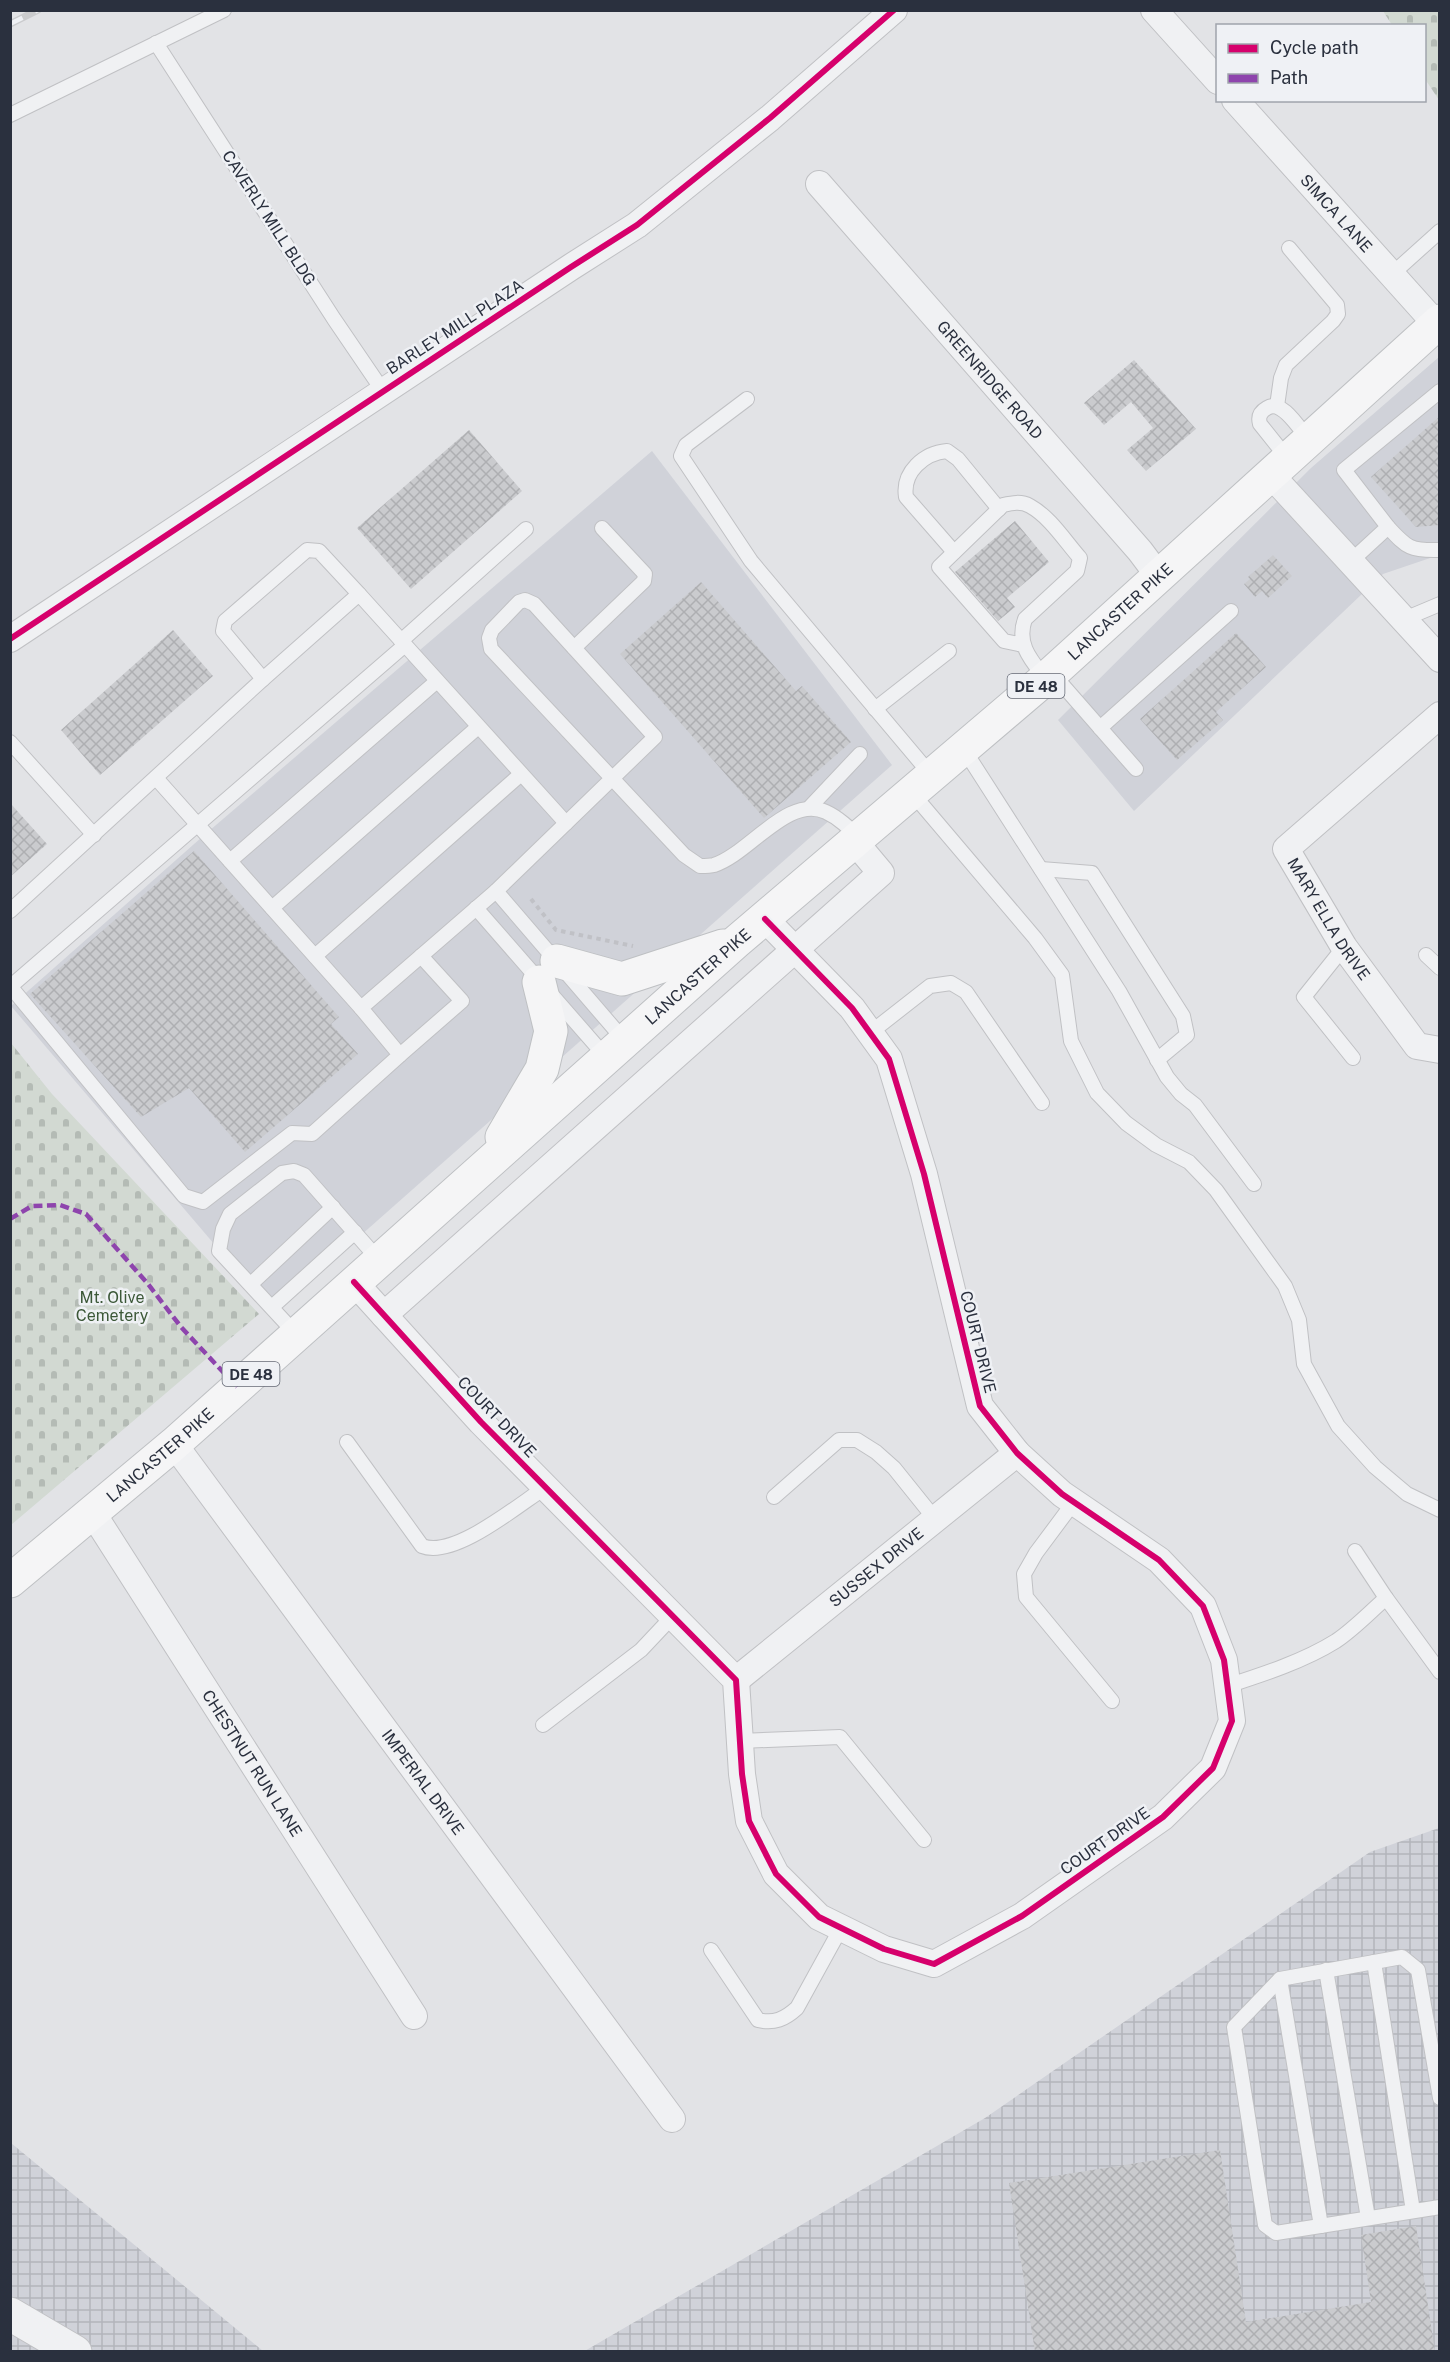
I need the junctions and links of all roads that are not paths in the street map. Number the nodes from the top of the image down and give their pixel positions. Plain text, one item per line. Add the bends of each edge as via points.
1 (224, 10) edge
2 (894, 10) edge
3 (1154, 10) edge
4 (156, 44) junction
5 (1216, 79) edge
6 (1237, 102) edge
7 (10, 115) edge
8 (819, 184) dead end
9 (1440, 231) edge
10 (1288, 248) dead end
11 (1391, 274) junction
12 (1438, 323) edge
13 (1440, 391) edge
14 (383, 392) junction
15 (747, 399) dead end
16 (1277, 406) junction
17 (1290, 458) junction
18 (999, 509) junction
19 (1389, 527) junction
20 (602, 528) dead end
21 (526, 530) dead end
22 (1440, 550) edge
23 (954, 552) junction
24 (1350, 562) junction
25 (1158, 575) junction
26 (359, 594) junction
27 (1440, 604) edge
28 (1231, 611) dead end
29 (1402, 620) junction
30 (10, 639) edge
31 (403, 643) junction
32 (1023, 645) junction
33 (574, 648) junction
34 (949, 651) dead end
35 (1440, 659) edge
36 (1048, 675) junction
37 (263, 679) junction
38 (437, 681) junction
39 (875, 709) junction
40 (1440, 715) edge
41 (478, 727) junction
42 (1100, 728) junction
43 (10, 742) edge
44 (963, 748) junction
45 (860, 754) dead end
46 (1136, 769) dead end
47 (521, 774) junction
48 (156, 778) junction
49 (612, 778) junction
50 (922, 784) junction
51 (810, 807) junction
52 (566, 823) junction
53 (198, 825) junction
54 (94, 835) junction
55 (857, 840) junction
56 (230, 861) junction
57 (1041, 869) junction
58 (496, 891) junction
59 (272, 908) junction
60 (476, 908) junction
61 (10, 911) edge
62 (765, 919) junction
63 (736, 942) junction
64 (1344, 947) junction
65 (795, 950) junction
66 (1426, 955) dead end
67 (315, 956) junction
68 (421, 956) junction
69 (1440, 968) edge
70 (548, 971) junction
71 (11, 986) edge
72 (361, 1008) junction
73 (870, 1033) junction
74 (615, 1049) junction
75 (1440, 1050) edge
76 (400, 1055) junction
77 (1353, 1058) dead end
78 (1157, 1060) junction
79 (1042, 1103) dead end
80 (488, 1162) junction
81 (1254, 1184) dead end
82 (333, 1207) junction
83 (355, 1232) junction
84 (379, 1260) junction
85 (354, 1282) junction
86 (251, 1284) junction
87 (272, 1308) junction
88 (384, 1315) junction
89 (296, 1334) junction
90 (347, 1442) dead end
91 (174, 1444) junction
92 (1017, 1453) junction
93 (546, 1487) junction
94 (774, 1497) dead end
95 (1074, 1502) junction
96 (1440, 1509) edge
97 (92, 1512) junction
98 (935, 1519) junction
99 (1355, 1551) dead end
100 (10, 1581) edge
101 (1386, 1598) junction
102 (673, 1616) junction
103 (1440, 1672) edge
104 (736, 1680) junction
105 (1227, 1686) junction
106 (1112, 1701) dead end
107 (543, 1725) dead end
108 (740, 1741) junction
109 (924, 1840) dead end
110 (841, 1928) junction
111 (711, 1950) dead end
112 (1374, 1962) junction
113 (1326, 1970) junction
114 (1280, 1979) junction
115 (414, 2016) dead end
116 (1440, 2098) edge
117 (672, 2119) dead end
118 (1440, 2207) edge
119 (1413, 2211) junction
120 (1368, 2218) junction
121 (1321, 2226) junction
122 (10, 2314) edge
123 (57, 2347) edge

1 - 4 lane
2 - 14 street, BARLEY MILL PLAZA via 638,225
3 - 5 street
4 - 7 lane
4 - 14 lane, CAVERLY MILL BLDG
6 - 11 street, SIMCA LANE
8 - 25 street, GREENRIDGE ROAD
9 - 11 lane
10 - 16 lane via 1336,305 1338,314 1286,365
11 - 12 street, SIMCA LANE
12 - 17 main road, LANCASTER PIKE / DE 48
13 - 19 lane via 1344,470
14 - 30 street, BARLEY MILL PLAZA
15 - 39 lane via 686,446 681,456 751,561
16 - 17 lane
16 - 17 lane via 1261,413 1260,424
17 - 24 street
17 - 25 main road, LANCASTER PIKE / DE 48
18 - 23 lane
18 - 23 lane via 947,451 923,459 904,485 906,497
18 - 32 lane via 1015,502 1029,505 1080,558 1077,571 1025,619 1021,630
19 - 22 lane via 1408,547
19 - 24 lane
20 - 33 lane via 645,574 644,581
21 - 31 lane
23 - 32 lane via 939,567 1004,641
24 - 29 street
25 - 36 main road, LANCASTER PIKE / DE 48
26 - 31 lane
26 - 37 lane
26 - 37 lane via 319,551 307,550 225,621 223,631
27 - 29 lane
28 - 42 lane
29 - 35 street
31 - 38 lane
31 - 53 lane
32 - 36 lane via 1028,657
33 - 49 lane via 655,737
33 - 49 lane via 534,604 525,600 492,630 489,639 491,649
34 - 39 lane
36 - 42 lane
36 - 44 main road, LANCASTER PIKE / DE 48
37 - 48 lane
38 - 41 lane
38 - 56 lane
39 - 50 lane
40 - 64 street, MARY ELLA DRIVE via 1286,849
41 - 47 lane
41 - 59 lane
42 - 46 lane
43 - 54 lane
44 - 50 main road, LANCASTER PIKE / DE 48
44 - 57 lane
45 - 51 lane
47 - 52 lane
47 - 67 lane
48 - 53 lane
48 - 54 lane
49 - 51 lane via 684,855 700,866 714,865 793,812
49 - 52 lane
50 - 55 main road, LANCASTER PIKE / DE 48
50 - 96 lane via 1062,975 1071,1041 1097,1093 1126,1123 1156,1145 1190,1162 1216,1190 1285,1286 1299,1320 1305,1364 1338,1426 1375,1467 1407,1494
51 - 55 lane via 840,820
52 - 58 lane
53 - 56 lane
53 - 71 lane
54 - 61 lane
55 - 62 main road, LANCASTER PIKE / DE 48
55 - 65 street via 880,873
56 - 59 lane
57 - 78 lane via 1119,991
57 - 78 lane via 1092,873 1183,1016 1187,1035
58 - 60 lane
58 - 70 lane
59 - 67 lane
60 - 68 lane
60 - 70 lane
62 - 63 main road, LANCASTER PIKE / DE 48
62 - 65 street, COURT DRIVE
63 - 70 main road via 622,979
63 - 74 main road, LANCASTER PIKE / DE 48
64 - 75 street, MARY ELLA DRIVE via 1417,1046
64 - 77 lane via 1304,997
65 - 73 street, COURT DRIVE via 852,1008
65 - 88 street
66 - 69 lane
67 - 72 lane
68 - 72 lane
68 - 76 lane via 462,1001
70 - 74 lane
70 - 74 lane
70 - 80 main road via 550,1031 542,1069
71 - 76 lane via 184,1196 202,1202 292,1134 312,1134
72 - 76 lane
73 - 79 lane via 930,986 951,983 966,992
73 - 92 street, COURT DRIVE via 889,1059 924,1174 980,1406
74 - 80 main road, LANCASTER PIKE / DE 48
78 - 81 lane
80 - 84 main road, LANCASTER PIKE / DE 48
82 - 83 lane
82 - 86 lane
82 - 86 lane via 304,1175 294,1171 282,1173 230,1214 219,1251
83 - 84 lane
83 - 87 lane
84 - 85 main road, LANCASTER PIKE / DE 48
85 - 88 street, COURT DRIVE
85 - 89 main road, LANCASTER PIKE / DE 48
86 - 87 lane
87 - 89 lane
88 - 93 street, COURT DRIVE
89 - 91 main road, LANCASTER PIKE / DE 48
90 - 93 lane via 428,1549 436,1550 474,1535
91 - 97 main road, LANCASTER PIKE / DE 48
91 - 117 street, IMPERIAL DRIVE
92 - 95 street, COURT DRIVE
92 - 98 street, SUSSEX DRIVE
93 - 102 street, COURT DRIVE
94 - 98 lane via 839,1440 857,1440 894,1468
95 - 105 street, COURT DRIVE via 1160,1560 1203,1606 1224,1660
95 - 106 lane via 1024,1574 1026,1597
97 - 100 main road, LANCASTER PIKE / DE 48
97 - 115 street, CHESTNUT RUN LANE
98 - 104 street, SUSSEX DRIVE
99 - 101 lane
101 - 103 lane
101 - 105 lane via 1337,1640 1316,1652
102 - 104 street, COURT DRIVE
102 - 107 lane via 641,1650
104 - 108 street, COURT DRIVE
105 - 110 street, COURT DRIVE via 1232,1721 1213,1768 1163,1817 1022,1916 934,1964 884,1949
108 - 109 lane via 840,1737
108 - 110 street, COURT DRIVE via 749,1821 776,1874 819,1917
110 - 111 lane via 797,2008 777,2021 758,2020
112 - 113 lane
112 - 116 lane via 1402,1957 1418,1970
112 - 119 lane
113 - 114 lane
113 - 120 lane
114 - 121 lane
114 - 121 lane via 1233,2027 1265,2225 1276,2233
118 - 119 lane
119 - 120 lane
120 - 121 lane
122 - 123 street

